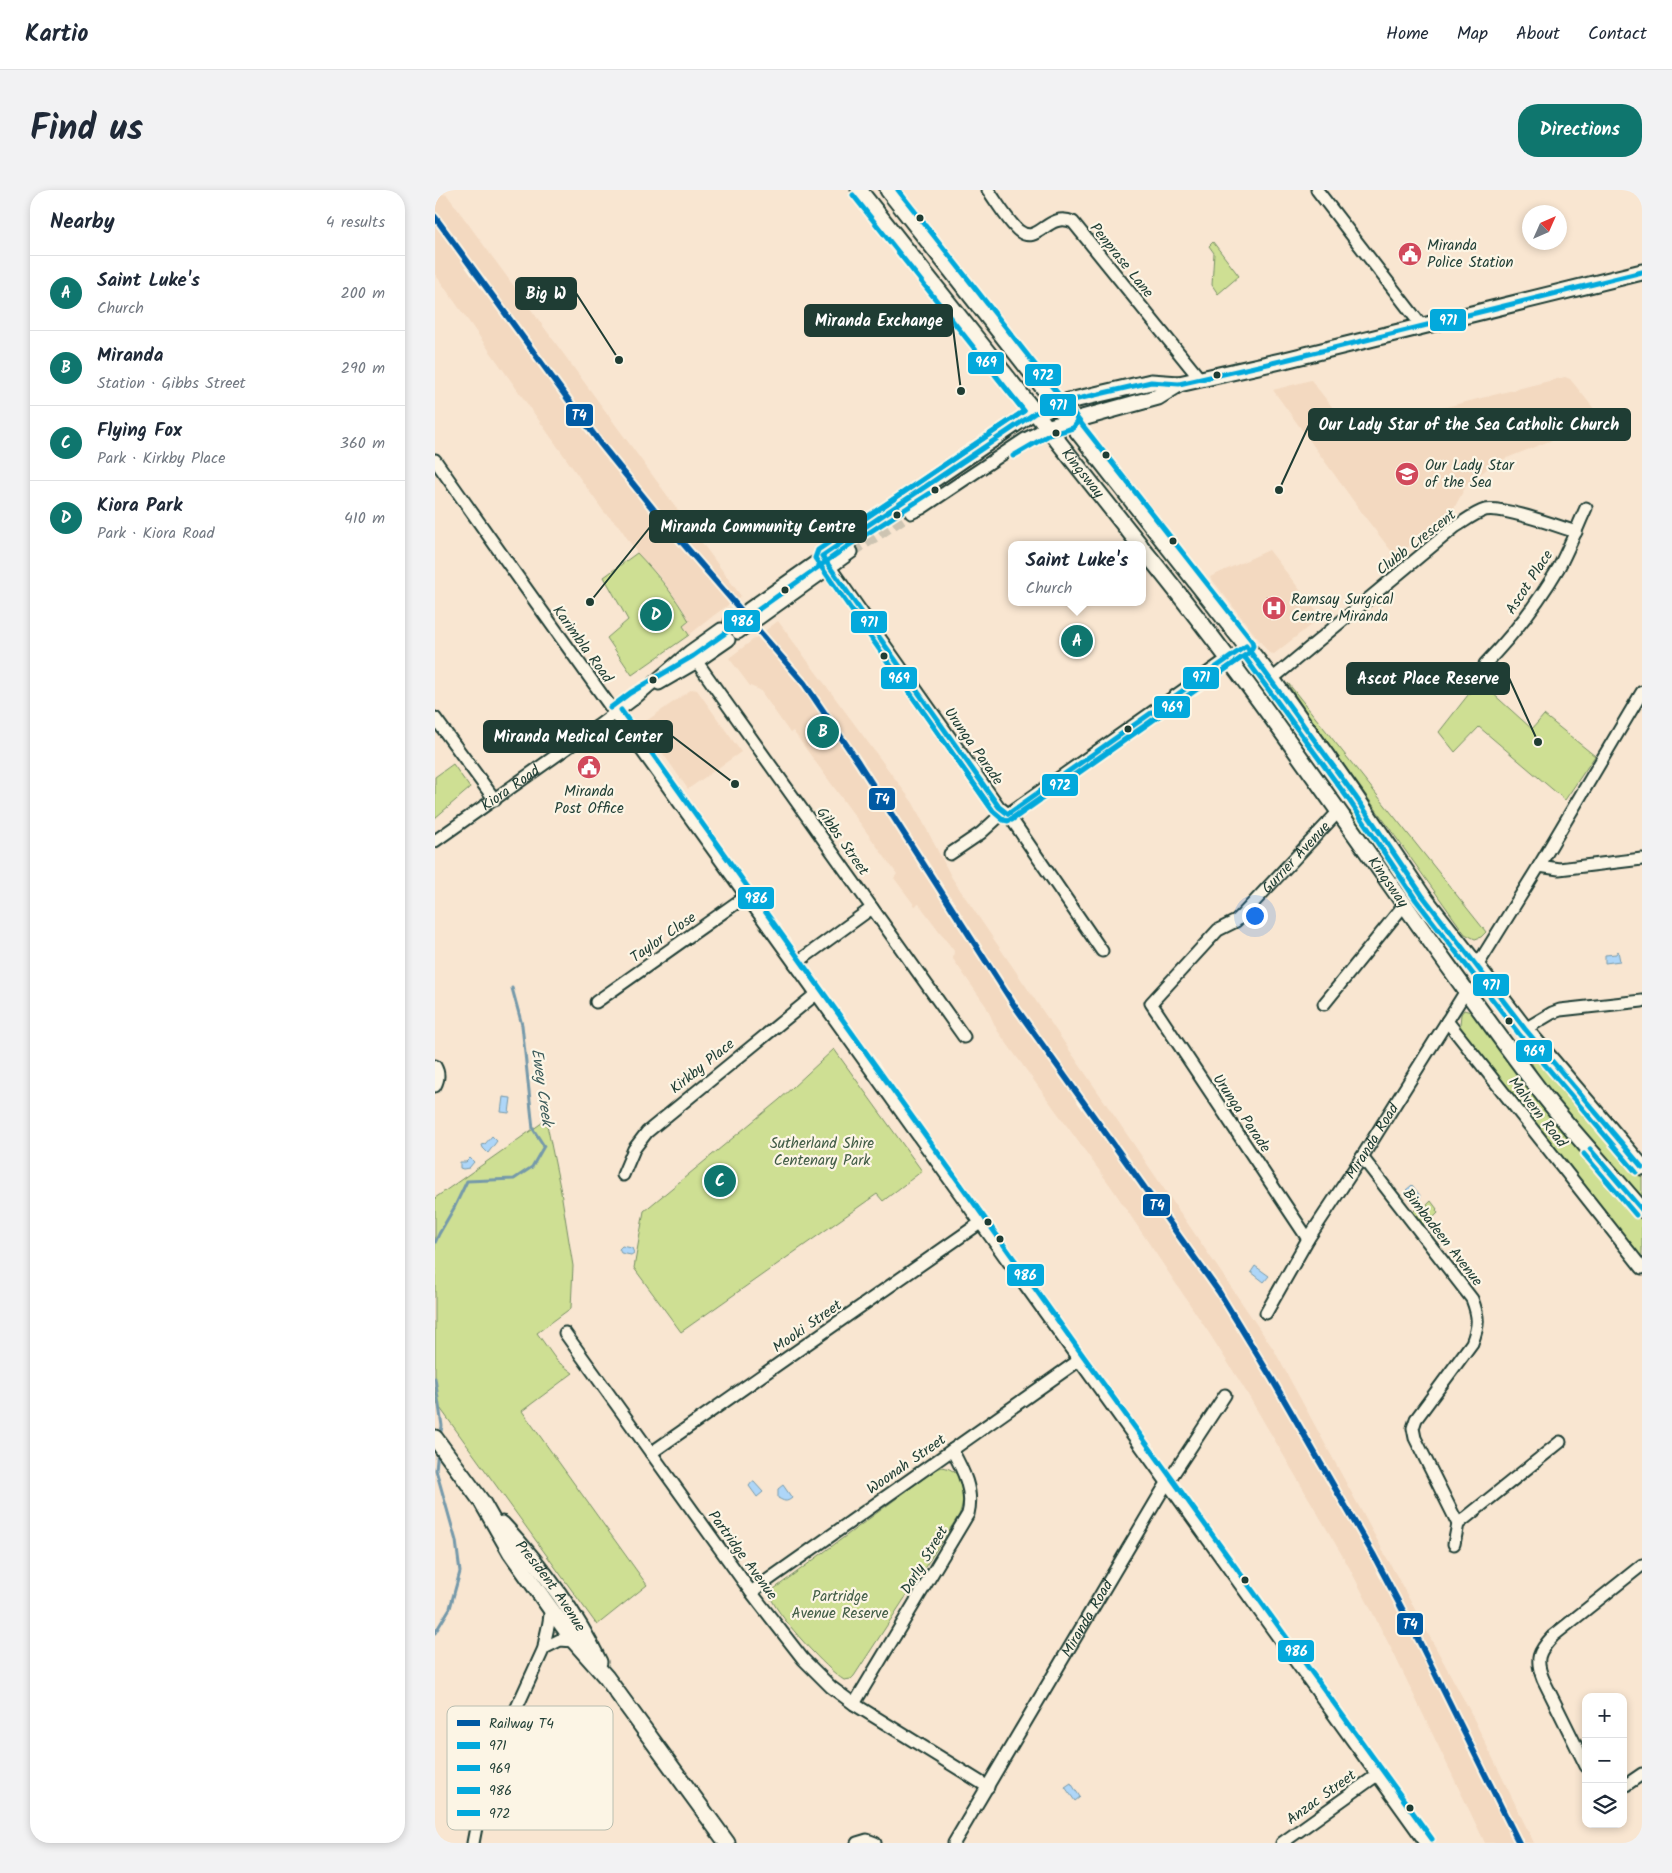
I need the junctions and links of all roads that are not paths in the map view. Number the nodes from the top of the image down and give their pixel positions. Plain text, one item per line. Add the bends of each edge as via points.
1 (859, 190) edge
2 (888, 190) edge
3 (988, 190) edge
4 (1317, 190) edge
5 (1642, 272) edge
6 (1421, 326) junction
7 (1200, 379) junction
8 (1179, 384) junction
9 (1057, 405) junction
10 (1035, 413) junction
11 (1070, 421) junction
12 (1046, 428) junction
13 (435, 460) edge
14 (904, 502) tunnel mouth
15 (1586, 508) dead end
16 (911, 513) tunnel mouth
17 (1575, 532) junction
18 (845, 541) tunnel mouth
19 (1137, 541) edge
20 (852, 552) tunnel mouth
21 (1146, 552) edge
22 (822, 556) junction
23 (830, 567) junction
24 (1247, 646) junction
25 (1229, 658) junction
26 (697, 662) junction
27 (1485, 664) dead end
28 (1272, 679) junction
29 (1642, 692) edge
30 (634, 699) junction
31 (1639, 703) edge
32 (615, 714) junction
33 (435, 718) edge
34 (1355, 796) junction
35 (495, 800) junction
36 (1339, 811) junction
37 (1006, 813) junction
38 (435, 841) edge
39 (950, 854) dead end
40 (1642, 860) edge
41 (1539, 866) junction
42 (746, 896) junction
43 (1403, 905) junction
44 (872, 908) junction
45 (1102, 950) dead end
46 (795, 964) junction
47 (1477, 966) junction
48 (1466, 991) junction
49 (816, 994) junction
50 (1642, 1001) edge
51 (596, 1002) dead end
52 (1151, 1003) joint
53 (1324, 1004) dead end
54 (1447, 1021) junction
55 (1525, 1029) junction
56 (964, 1037) dead end
57 (435, 1066) edge
58 (435, 1086) edge
59 (1362, 1157) junction
60 (1642, 1167) edge
61 (623, 1175) dead end
62 (1642, 1210) edge
63 (981, 1223) junction
64 (1308, 1239) junction
65 (1642, 1268) edge
66 (1266, 1312) dead end
67 (565, 1333) dead end
68 (1078, 1361) junction
69 (1225, 1395) dead end
70 (435, 1438) edge
71 (1560, 1442) dead end
72 (952, 1450) junction
73 (651, 1453) junction
74 (1167, 1484) junction
75 (482, 1502) junction
76 (1458, 1524) junction
77 (1454, 1544) dead end
78 (1642, 1565) edge
79 (751, 1592) junction
80 (550, 1608) junction
81 (574, 1641) junction
82 (544, 1648) junction
83 (606, 1677) junction
84 (854, 1704) junction
85 (518, 1706) edge
86 (1582, 1758) edge
87 (1642, 1774) edge
88 (1377, 1775) junction
89 (1627, 1784) edge
90 (988, 1787) junction
91 (475, 1830) edge
92 (473, 1843) edge
93 (727, 1843) edge
94 (857, 1843) edge
95 (875, 1843) edge
96 (954, 1843) edge
97 (1282, 1843) edge
98 (1426, 1843) edge

1 - 10 main road, Kingsway
2 - 9 main road, Kingsway
3 - 7 street, Penprase Lane via 1026,235 1035,234 1056,220 1073,222
4 - 6 street
5 - 6 main road
6 - 7 main road
7 - 8 main road
8 - 9 main road via 1151,382
8 - 11 main road via 1158,397
9 - 10 main road
9 - 11 main road, Kingsway
10 - 12 main road, Kingsway
10 - 14 street
11 - 12 main road
11 - 24 main road, Kingsway
12 - 16 street
12 - 19 main road, Kingsway
13 - 32 street, Karimbla Road
15 - 17 street, Ascot Place
17 - 27 street, Ascot Place via 1559,567 1536,603 1510,638
17 - 28 street, Clubb Crescent via 1496,510 1479,512 1455,527
18 - 22 street, Kiora Road
20 - 23 street, Kiora Road
21 - 25 main road, Kingsway
22 - 23 street, Urunga Parade
22 - 30 street, Kiora Road via 690,652
23 - 26 street, Kiora Road
23 - 37 street, Urunga Parade
24 - 25 main road
24 - 28 main road, Kingsway
25 - 36 main road, Kingsway
25 - 37 street
26 - 30 street, Kiora Road
26 - 44 street, Gibbs Street
28 - 34 main road, Kingsway
29 - 31 street
30 - 32 street, Kiora Road
31 - 41 street
32 - 35 street, Kiora Road
32 - 42 street, Karimbla Road
33 - 35 street
34 - 36 main road, Gurrier Avenue
34 - 47 main road, Kingsway via 1422,894
35 - 38 street, Kiora Road
36 - 43 main road, Kingsway
36 - 52 street, Gurrier Avenue via 1241,916 1218,930
37 - 39 street
37 - 45 street, Urunga Parade
40 - 41 street via 1559,869
41 - 47 street
42 - 46 street, Karimbla Road
42 - 51 street, Taylor Close
43 - 48 main road, Kingsway
43 - 53 street
44 - 46 street
44 - 56 street, Gibbs Street
46 - 49 street, Karimbla Road
47 - 48 main road, Miranda Road
47 - 55 main road, Kingsway
48 - 54 street, Miranda Road
48 - 62 main road, Kingsway via 1546,1097
49 - 61 street, Kirkby Place via 647,1132 634,1149
49 - 63 street, Karimbla Road
50 - 55 street via 1560,1010
52 - 64 street, Urunga Parade
54 - 59 street, Miranda Road
54 - 65 street, Malvern Road
55 - 60 main road, Kingsway
57 - 58 street via 438,1072
59 - 64 street, Miranda Road
59 - 76 street, Bimbadeen Avenue via 1472,1299 1477,1313 1477,1329 1472,1343 1416,1419 1413,1428
63 - 68 street, Karimbla Road
63 - 73 street, Mooki Street
64 - 66 street, Miranda Road
67 - 73 street, Partridge Avenue
68 - 72 street, Woonah Street
68 - 74 street, Karimbla Road
69 - 74 street, Miranda Road
70 - 75 main road, President Avenue
71 - 76 street
72 - 79 street, Woonah Street
72 - 84 street, Darly Street via 969,1488 968,1514
73 - 79 street, Partridge Avenue
74 - 88 street, Karimbla Road
74 - 90 street, Miranda Road
75 - 80 main road, President Avenue via 511,1552
75 - 83 main road, President Avenue via 524,1548 568,1608 585,1633
76 - 77 street
78 - 86 street via 1553,1636 1539,1655 1537,1666
79 - 84 street, Partridge Avenue via 803,1659
80 - 81 main road, President Avenue
80 - 82 street
81 - 82 street via 560,1640
81 - 83 main road, President Avenue
82 - 85 street
83 - 93 main road, President Avenue
84 - 90 street, Partridge Avenue
87 - 89 street
88 - 97 street, Anzac Street
88 - 98 street, Karimbla Road
90 - 96 street, Miranda Road
91 - 92 street
94 - 95 street via 867,1840

